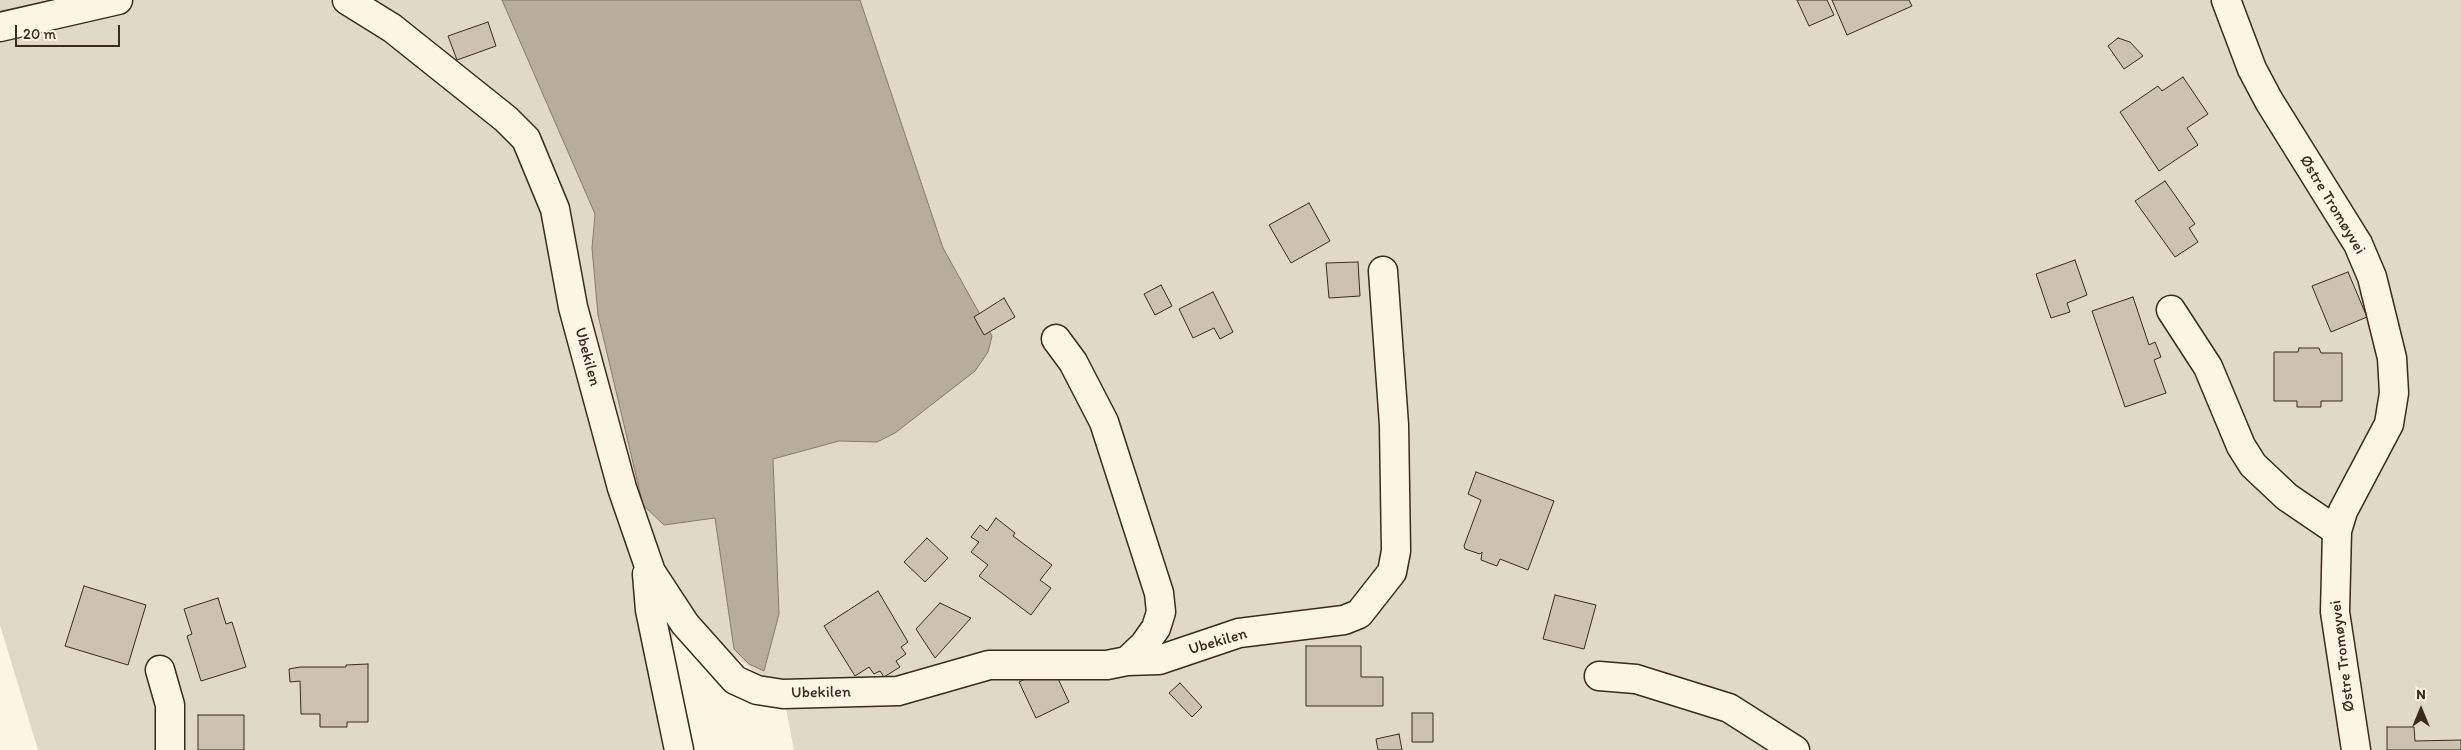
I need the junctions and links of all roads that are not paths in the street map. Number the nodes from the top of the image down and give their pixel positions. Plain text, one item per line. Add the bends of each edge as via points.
1 (118, 0) edge
2 (347, 0) edge
3 (2226, 0) edge
4 (0, 27) edge
5 (1382, 271) dead end
6 (2171, 310) dead end
7 (1056, 339) dead end
8 (2336, 531) junction
9 (651, 572) junction
10 (1127, 661) junction
11 (160, 670) dead end
12 (1599, 676) dead end
13 (170, 750) edge
14 (679, 750) edge
15 (1794, 750) edge
16 (2356, 750) edge

1 - 4 street
2 - 9 street, Ubekilen via 400,34 506,119 526,139 556,209 573,307 622,488
3 - 8 street, Østre Tromøyvei via 2252,69 2358,244 2372,277 2392,358 2394,393 2389,424 2343,511
5 - 10 street, Ubekilen via 1394,425 1396,551 1392,572 1359,614 1344,620 1238,633 1159,660
6 - 8 street via 2208,367 2241,446 2253,465 2287,497
7 - 10 street via 1073,362 1104,422 1158,593 1161,612 1156,628
8 - 16 street, Østre Tromøyvei via 2335,612
9 - 10 street, Ubekilen via 685,624 735,680 757,690 783,694 898,691 989,664 1107,665
9 - 14 street via 647,574 650,610
11 - 13 street via 170,706
12 - 15 street via 1636,678 1728,708

